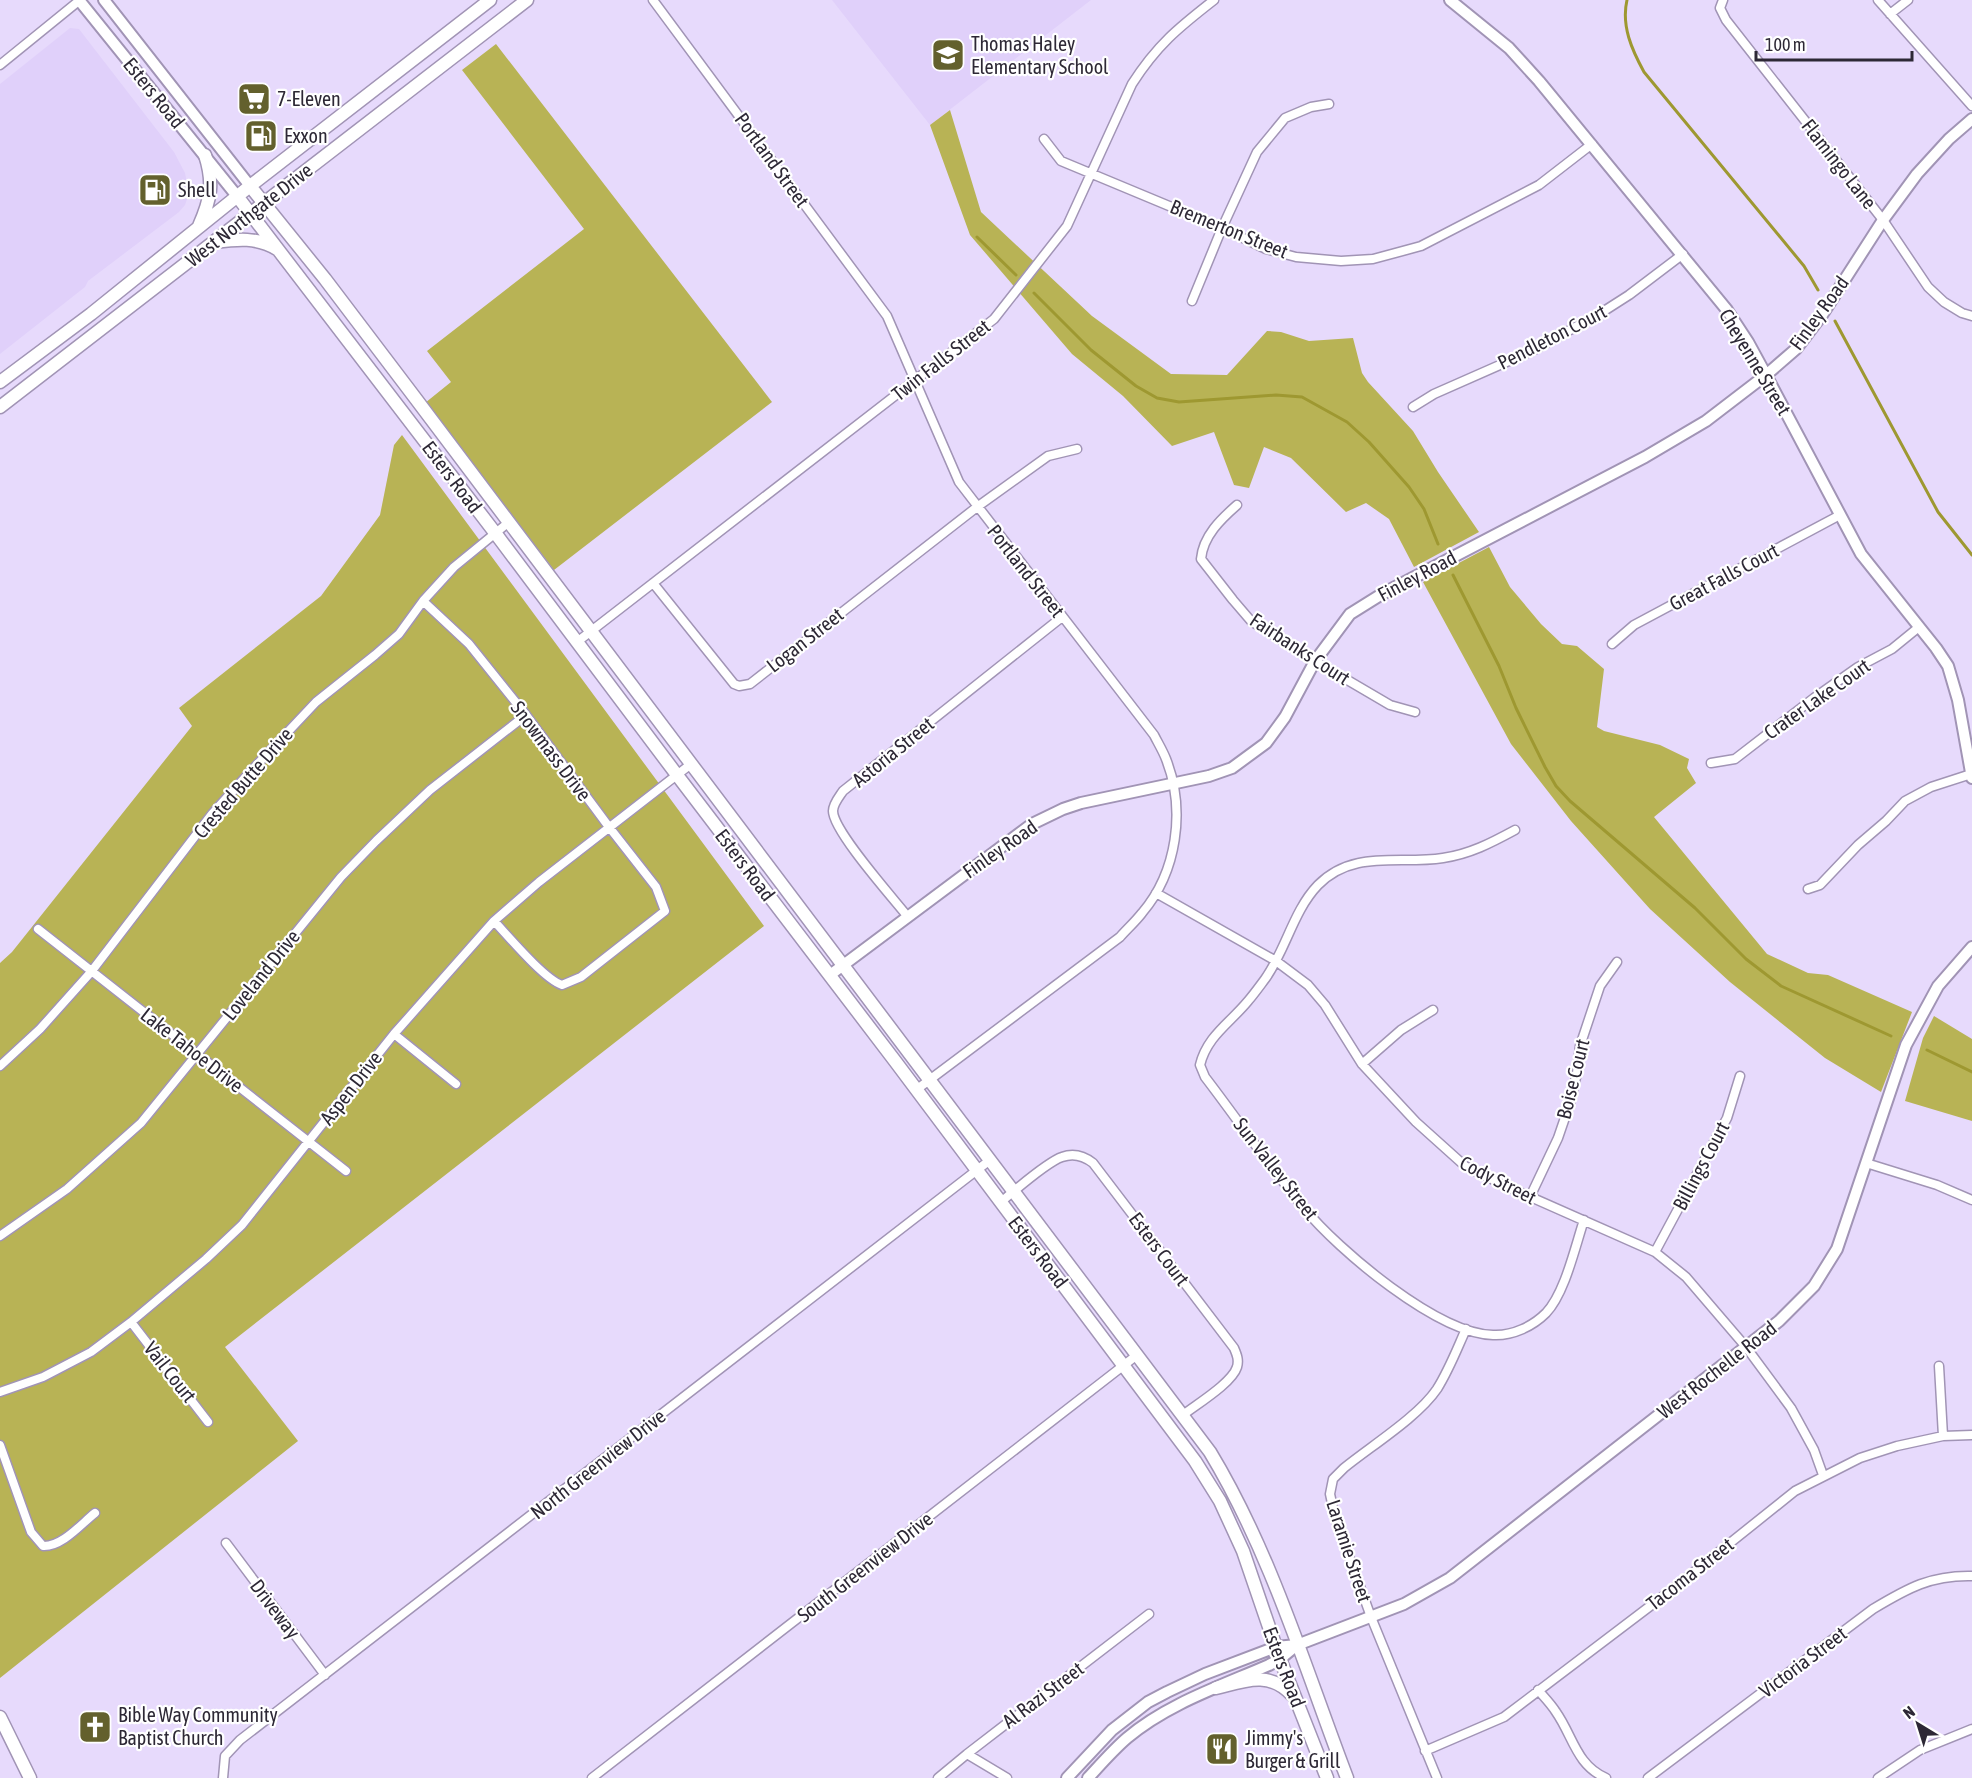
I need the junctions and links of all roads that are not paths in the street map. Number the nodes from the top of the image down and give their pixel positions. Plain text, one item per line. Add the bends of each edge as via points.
1 (80, 0) edge
2 (104, 0) edge
3 (490, 0) edge
4 (527, 0) edge
5 (653, 0) edge
6 (1214, 0) edge
7 (1450, 0) edge
8 (1723, 0) edge
9 (1878, 0) edge
10 (1908, 0) edge
11 (1890, 14) junction
12 (422, 53) junction
13 (0, 65) edge
14 (440, 67) junction
15 (1329, 104) dead end
16 (1972, 106) edge
17 (1972, 119) edge
18 (1044, 139) dead end
19 (1592, 144) junction
20 (205, 155) junction
21 (1092, 173) junction
22 (250, 186) junction
23 (237, 196) junction
24 (264, 204) junction
25 (251, 214) junction
26 (1883, 220) junction
27 (198, 228) junction
28 (1222, 228) junction
29 (214, 242) junction
30 (279, 251) junction
31 (1683, 254) junction
32 (1192, 301) dead end
33 (91, 314) junction
34 (1972, 316) edge
35 (102, 328) junction
36 (1766, 375) junction
37 (916, 380) junction
38 (0, 382) edge
39 (0, 407) edge
40 (1413, 407) dead end
41 (1077, 448) dead end
42 (1238, 505) dead end
43 (977, 507) junction
44 (1840, 515) junction
45 (509, 522) junction
46 (496, 534) junction
47 (653, 583) junction
48 (423, 601) junction
49 (1062, 617) junction
50 (1919, 627) junction
51 (590, 632) junction
52 (577, 642) junction
53 (1612, 644) dead end
54 (1315, 662) junction
55 (1415, 712) dead end
56 (526, 715) junction
57 (1967, 720) edge
58 (1969, 744) edge
59 (1711, 763) dead end
60 (692, 764) junction
61 (676, 775) junction
62 (1972, 776) edge
63 (1173, 784) junction
64 (609, 827) junction
65 (1515, 830) dead end
66 (1808, 889) dead end
67 (1156, 893) junction
68 (908, 917) junction
69 (494, 921) junction
70 (38, 929) dead end
71 (1972, 947) edge
72 (1276, 961) junction
73 (1617, 962) dead end
74 (843, 965) junction
75 (92, 972) junction
76 (830, 975) junction
77 (1433, 1010) dead end
78 (394, 1034) junction
79 (198, 1053) junction
80 (1362, 1064) junction
81 (0, 1066) edge
82 (1740, 1076) dead end
83 (930, 1080) junction
84 (456, 1084) dead end
85 (916, 1090) junction
86 (309, 1142) junction
87 (990, 1160) junction
88 (1866, 1163) junction
89 (977, 1170) junction
90 (346, 1172) dead end
91 (1013, 1191) junction
92 (1530, 1197) junction
93 (1972, 1200) edge
94 (1001, 1202) junction
95 (1584, 1220) junction
96 (0, 1236) edge
97 (1655, 1252) junction
98 (131, 1322) junction
99 (1466, 1329) junction
100 (1746, 1347) junction
101 (1137, 1356) junction
102 (1124, 1366) junction
103 (1939, 1366) dead end
104 (0, 1392) edge
105 (1183, 1415) junction
106 (208, 1422) dead end
107 (1972, 1435) edge
108 (1943, 1437) junction
109 (0, 1445) edge
110 (1823, 1475) junction
111 (95, 1513) dead end
112 (226, 1543) dead end
113 (1972, 1576) edge
114 (1149, 1614) dead end
115 (1371, 1617) junction
116 (1297, 1645) junction
117 (1276, 1647) junction
118 (1280, 1659) junction
119 (325, 1675) junction
120 (1216, 1689) junction
121 (1538, 1690) junction
122 (1296, 1700) junction
123 (0, 1717) edge
124 (1972, 1729) edge
125 (1425, 1751) junction
126 (967, 1754) junction
127 (30, 1778) edge
128 (223, 1778) edge
129 (592, 1778) edge
130 (938, 1778) edge
131 (1007, 1778) edge
132 (1067, 1778) edge
133 (1088, 1778) edge
134 (1328, 1778) edge
135 (1347, 1778) edge
136 (1437, 1778) edge
137 (1606, 1778) edge
138 (1648, 1778) edge
139 (1878, 1778) edge

1 - 13 street
1 - 20 street, Esters Road
2 - 22 street, Esters Road
3 - 12 main road, West Northgate Drive
4 - 14 main road, West Northgate Drive
5 - 37 street, Portland Street via 887,316
6 - 21 street, Twin Falls Street via 1177,29 1145,63
7 - 19 street, Cheyenne Street via 1509,48
8 - 26 street, Flamingo Lane via 1720,8 1726,20
9 - 11 street
10 - 11 street
11 - 16 street
12 - 14 main road
12 - 22 main road, West Northgate Drive
14 - 24 main road, West Northgate Drive
15 - 28 street via 1285,118 1257,152
17 - 26 street, Finley Road via 1917,174
18 - 21 street, Bremerton Street via 1061,161
19 - 28 street, Bremerton Street via 1529,190 1421,246 1373,259 1341,261 1296,256 1266,249
19 - 31 street, Cheyenne Street
20 - 23 street, Esters Road
20 - 27 main road via 212,183
21 - 28 street, Bremerton Street
21 - 37 street, Twin Falls Street via 1067,226 994,319
22 - 23 main road, West Northgate Drive
22 - 24 main road, Esters Road
23 - 25 main road, Esters Road
23 - 27 main road, West Northgate Drive
24 - 25 main road, West Northgate Drive
24 - 45 main road, Esters Road
25 - 29 main road, West Northgate Drive
25 - 30 main road, Esters Road
26 - 34 street, Flamingo Lane via 1928,287 1944,302
26 - 36 street, Finley Road via 1822,315 1796,349
27 - 33 main road, West Northgate Drive
28 - 32 street
29 - 30 main road via 246,239
29 - 35 main road, West Northgate Drive
30 - 46 main road, Esters Road
31 - 36 street, Cheyenne Street via 1727,310
31 - 40 street, Pendleton Court via 1629,295 1536,350
33 - 35 main road
33 - 38 main road, West Northgate Drive
35 - 39 main road, West Northgate Drive
36 - 44 street, Cheyenne Street
36 - 54 street, Finley Road via 1706,421 1645,457 1350,614
37 - 43 street, Portland Street via 959,482
37 - 47 street, Twin Falls Street
41 - 43 street via 1048,456
42 - 54 street, Fairbanks Court via 1219,520 1202,547 1201,559 1251,621
43 - 47 street, Logan Street via 750,684 734,684
43 - 49 street, Portland Street
44 - 50 street, Cheyenne Street via 1861,554
44 - 53 street, Great Falls Court via 1635,625
45 - 46 street, Crested Butte Drive
45 - 51 main road, Esters Road
46 - 48 street, Crested Butte Drive via 454,567
46 - 52 main road, Esters Road
47 - 51 street, Twin Falls Street
48 - 56 street, Snowmass Drive via 469,644
48 - 75 street, Crested Butte Drive via 399,634 316,702 212,814
49 - 63 street, Portland Street via 1154,735 1167,760
49 - 68 street, Astoria Street via 836,800 833,812 840,830
50 - 57 street, Cheyenne Street via 1948,666
50 - 59 street, Crater Lake Court via 1823,692 1735,759
51 - 52 street, Twin Falls Street
51 - 60 main road, Esters Road
52 - 61 main road, Esters Road
54 - 55 street, Fairbanks Court via 1390,705
54 - 63 street, Finley Road via 1286,717 1266,743 1232,768
56 - 64 street, Snowmass Drive
56 - 79 street, Loveland Drive via 430,790 348,870
57 - 58 street, Cheyenne Street
58 - 62 street, Cheyenne Street
60 - 61 street, Aspen Drive
60 - 74 main road, Esters Road
61 - 64 street, Aspen Drive
61 - 76 main road, Esters Road
62 - 66 street via 1931,787 1905,801 1820,885
63 - 67 street, Portland Street via 1175,841
63 - 68 street, Finley Road via 1063,808 1032,824
64 - 69 street, Aspen Drive
64 - 69 street, Snowmass Drive via 656,887 665,911 581,977 562,985 545,974
65 - 72 street, Sun Valley Street via 1476,851 1444,858 1345,865 1317,886
67 - 72 street, Cody Street
67 - 83 street, Portland Street via 1120,937
68 - 74 street, Finley Road
69 - 78 street, Aspen Drive
70 - 75 street, Lake Tahoe Drive
71 - 88 street, West Rochelle Road via 1938,986 1906,1045
72 - 80 street, Cody Street via 1308,985
72 - 99 street, Sun Valley Street via 1248,1002 1209,1042 1200,1065 1205,1077 1298,1200 1360,1264 1430,1313
73 - 92 street, Boise Court via 1600,986 1580,1046 1570,1103
74 - 76 street, Finley Road
74 - 83 main road, Esters Road
75 - 79 street, Lake Tahoe Drive
75 - 81 street, Crested Butte Drive
76 - 85 main road, Esters Road
77 - 80 street via 1401,1030
78 - 84 street
78 - 86 street, Aspen Drive
79 - 86 street, Lake Tahoe Drive
79 - 96 street, Loveland Drive via 141,1123 67,1189
80 - 92 street, Cody Street via 1416,1122 1465,1166
82 - 97 street, Billings Court via 1727,1118
83 - 85 street, Portland Street
83 - 87 main road, Esters Road
85 - 89 main road, Esters Road
86 - 90 street, Lake Tahoe Drive
86 - 98 street, Aspen Drive via 242,1225
87 - 89 street, North Greenview Drive
87 - 91 main road, Esters Road
88 - 93 street
88 - 100 street, West Rochelle Road via 1837,1249 1814,1286
89 - 94 main road, Esters Road
89 - 119 street, North Greenview Drive
91 - 94 street, Esters Court
91 - 101 main road, Esters Road
91 - 105 street, Esters Court via 1062,1157 1085,1157 1234,1348 1239,1359 1237,1369
92 - 95 street, Cody Street
94 - 102 main road, Esters Road
95 - 97 street, Cody Street
95 - 99 street, Sun Valley Street via 1560,1293 1548,1311 1515,1332 1493,1335
97 - 100 street, Cody Street via 1686,1277
98 - 104 street, Aspen Drive via 91,1352 43,1377
98 - 106 street, Vail Court
99 - 115 street, Laramie Street via 1436,1389 1418,1410 1333,1479 1330,1494 1335,1517
100 - 110 street, Cody Street via 1791,1408
100 - 115 street, West Rochelle Road via 1450,1578
101 - 102 street, South Greenview Drive
101 - 105 main road, Esters Road
102 - 117 main road, Esters Road via 1220,1501 1243,1551
102 - 129 street, South Greenview Drive
103 - 108 street
105 - 116 main road, Esters Road via 1210,1452 1240,1506
107 - 108 street, Tacoma Street
108 - 110 street, Tacoma Street via 1897,1446
109 - 111 street via 31,1532 43,1546 58,1543
110 - 121 street, Tacoma Street via 1795,1491
112 - 119 street, Driveway
113 - 138 street, Victoria Street via 1938,1578 1906,1589 1873,1609
114 - 126 street, Al Razi Street
115 - 116 street, West Rochelle Road
115 - 125 street, Laramie Street
116 - 117 street, West Rochelle Road
116 - 118 street, West Rochelle Road
116 - 135 main road, Esters Road
117 - 118 main road, Esters Road
117 - 132 street, West Rochelle Road via 1205,1674 1148,1702 1112,1730
118 - 120 street, West Rochelle Road
118 - 122 main road, Esters Road
119 - 128 street, North Greenview Drive via 237,1743 225,1756
120 - 122 main road via 1275,1680
120 - 133 street, West Rochelle Road via 1180,1704 1129,1737
121 - 125 street, Tacoma Street via 1504,1717
121 - 137 street via 1556,1711 1583,1762
122 - 134 main road, Esters Road
123 - 127 main road
124 - 139 street via 1920,1750
125 - 136 street, Laramie Street
126 - 130 street, Al Razi Street
126 - 131 street

